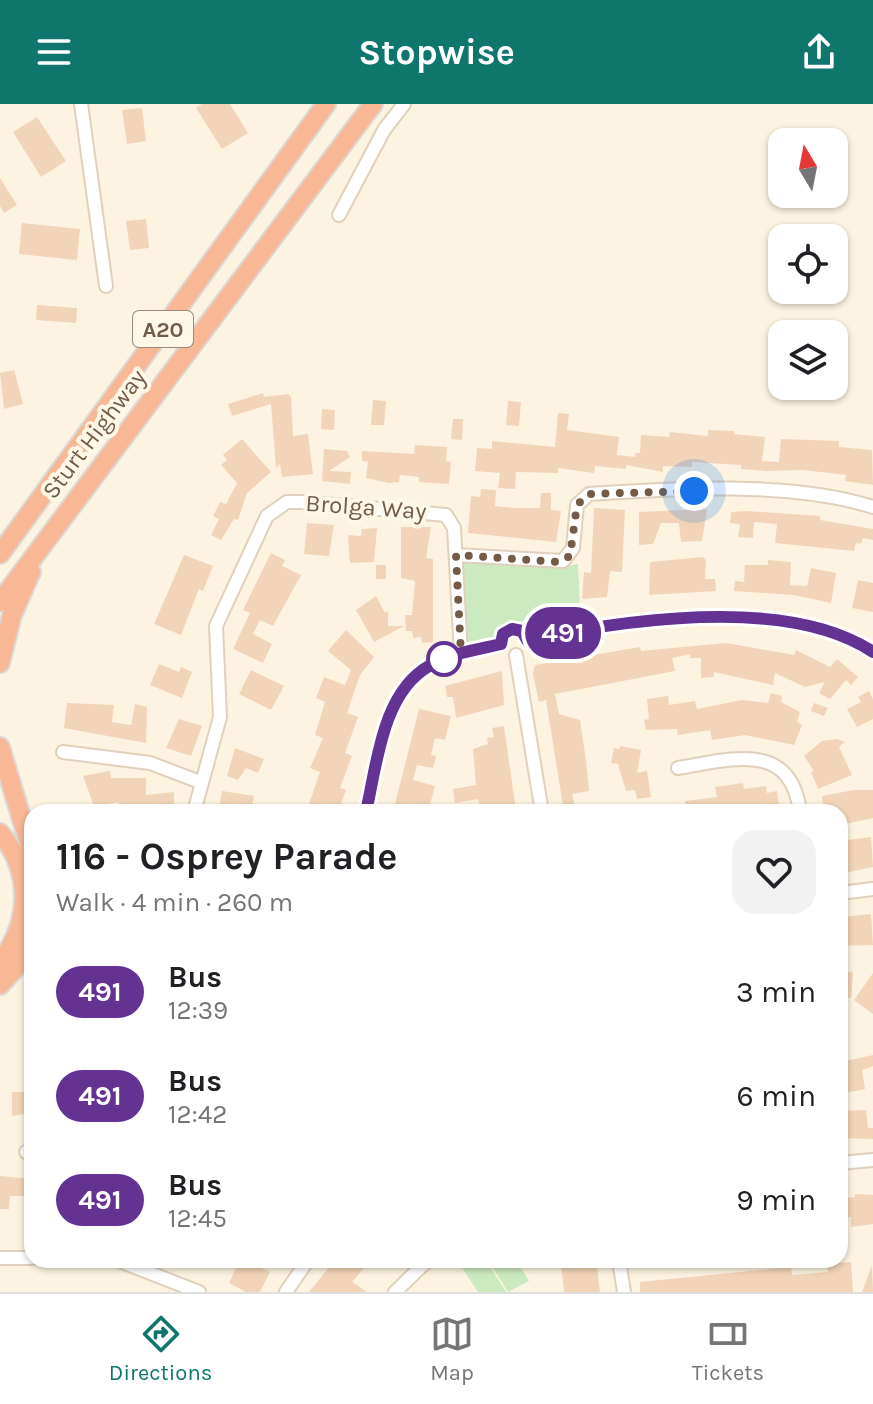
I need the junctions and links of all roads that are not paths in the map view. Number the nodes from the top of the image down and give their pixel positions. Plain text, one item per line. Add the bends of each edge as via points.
1 (81, 104) edge
2 (326, 104) edge
3 (373, 104) edge
4 (404, 104) edge
5 (339, 215) dead end
6 (106, 286) dead end
7 (873, 507) edge
8 (50, 534) junction
9 (2, 550) edge
10 (456, 555) junction
11 (0, 602) edge
12 (527, 640) junction
13 (501, 644) junction
14 (873, 652) edge
15 (461, 654) junction
16 (516, 655) junction
17 (0, 663) edge
18 (0, 747) edge
19 (63, 752) dead end
20 (678, 768) dead end
21 (200, 782) junction
22 (196, 804) edge
23 (368, 804) edge
24 (541, 804) edge
25 (798, 804) edge
26 (24, 826) edge
27 (0, 833) edge
28 (873, 889) edge
29 (848, 892) edge
30 (24, 895) edge
31 (24, 905) edge
32 (24, 955) edge
33 (0, 962) edge
34 (0, 985) edge
35 (873, 1160) edge
36 (848, 1162) edge
37 (0, 1258) edge
38 (24, 1258) edge
39 (142, 1268) edge
40 (302, 1268) edge
41 (420, 1268) edge
42 (620, 1268) edge
43 (199, 1292) edge
44 (286, 1292) edge
45 (395, 1292) edge
46 (624, 1292) edge

1 - 6 street
2 - 9 highway, Sturt Highway / A20
3 - 8 highway, Sturt Highway / A20
4 - 5 street via 384,130
7 - 10 street via 829,497 742,490 589,494 577,505 573,548 563,561
8 - 11 highway, Sturt Highway / A20
8 - 17 highway via 12,615
10 - 15 street, Brolga Way
10 - 21 street, Brolga Way via 453,521 441,512 287,502 271,512 216,626 220,717
12 - 13 street via 522,631 512,629 503,634
12 - 14 street via 599,626 718,619 826,628
12 - 16 street via 525,650
13 - 15 street
13 - 16 street
15 - 23 street via 429,665 402,690 386,729
16 - 24 street
18 - 26 highway
19 - 21 street via 150,763
20 - 25 street via 748,757 770,763 794,787
21 - 22 street, Brolga Way
27 - 30 highway via 18,864
28 - 29 street
31 - 33 highway via 18,933
32 - 34 highway
35 - 36 street
37 - 38 street
39 - 43 street
40 - 44 street
41 - 45 street
42 - 46 street

